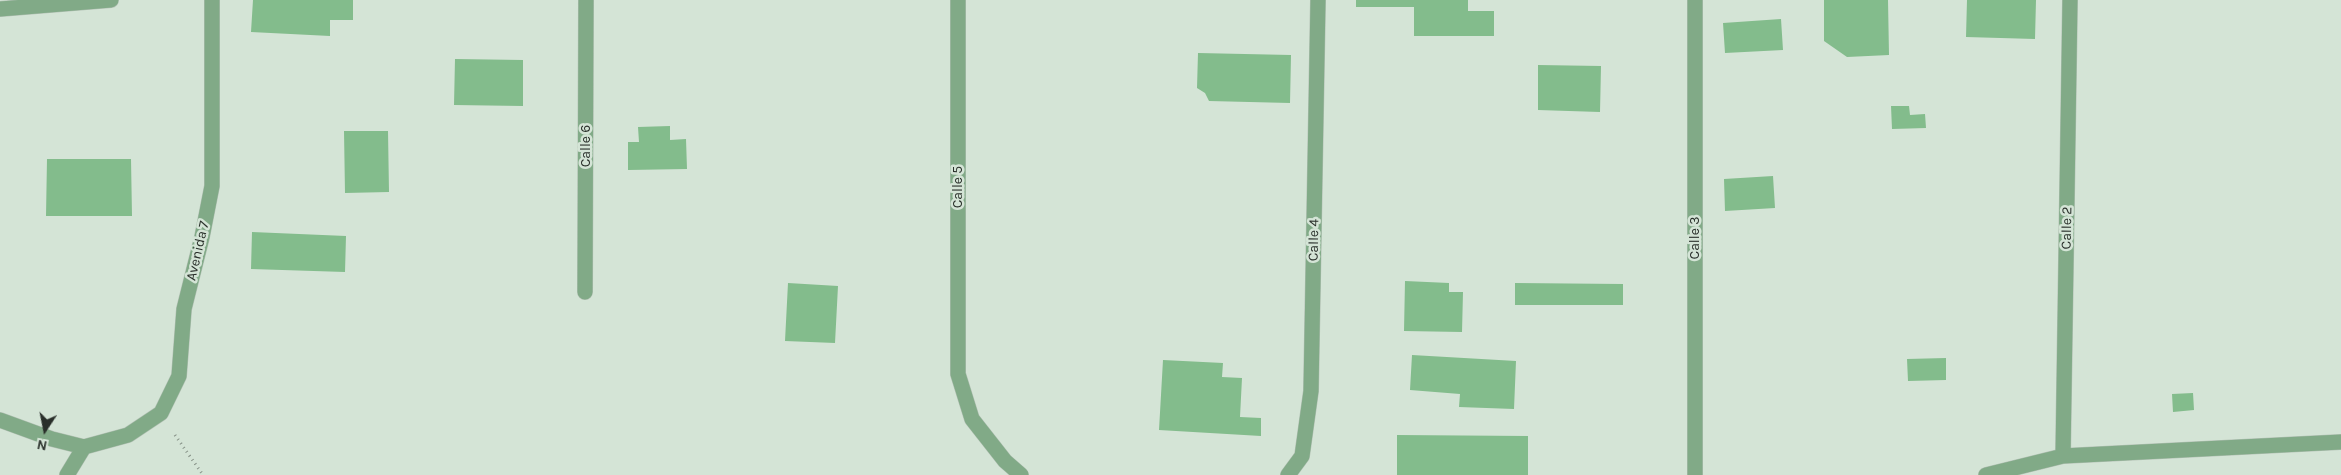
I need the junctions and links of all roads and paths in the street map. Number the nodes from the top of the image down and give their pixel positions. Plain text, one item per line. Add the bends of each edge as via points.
1 (111, 0) edge
2 (212, 0) edge
3 (586, 0) edge
4 (958, 0) edge
5 (1318, 0) edge
6 (1695, 0) edge
7 (2070, 0) edge
8 (0, 9) edge
9 (585, 292) dead end
10 (161, 413) junction
11 (0, 420) edge
12 (2341, 442) edge
13 (84, 447) junction
14 (2063, 456) junction
15 (66, 475) edge
16 (203, 475) edge
17 (1021, 475) edge
18 (1288, 475) edge
19 (1695, 475) edge
20 (1986, 475) edge

1 - 8 street
2 - 10 street, Avenida 7 via 212,186 184,309 179,376
3 - 9 street, Calle 6
4 - 17 street, Calle 5 via 958,374 972,419 1005,461
5 - 18 street, Calle 4 via 1311,391 1302,456
6 - 19 street, Calle 3
7 - 14 street, Calle 2
10 - 13 street via 128,435
10 - 16 path
11 - 13 street
12 - 14 street
13 - 15 street
14 - 20 street

